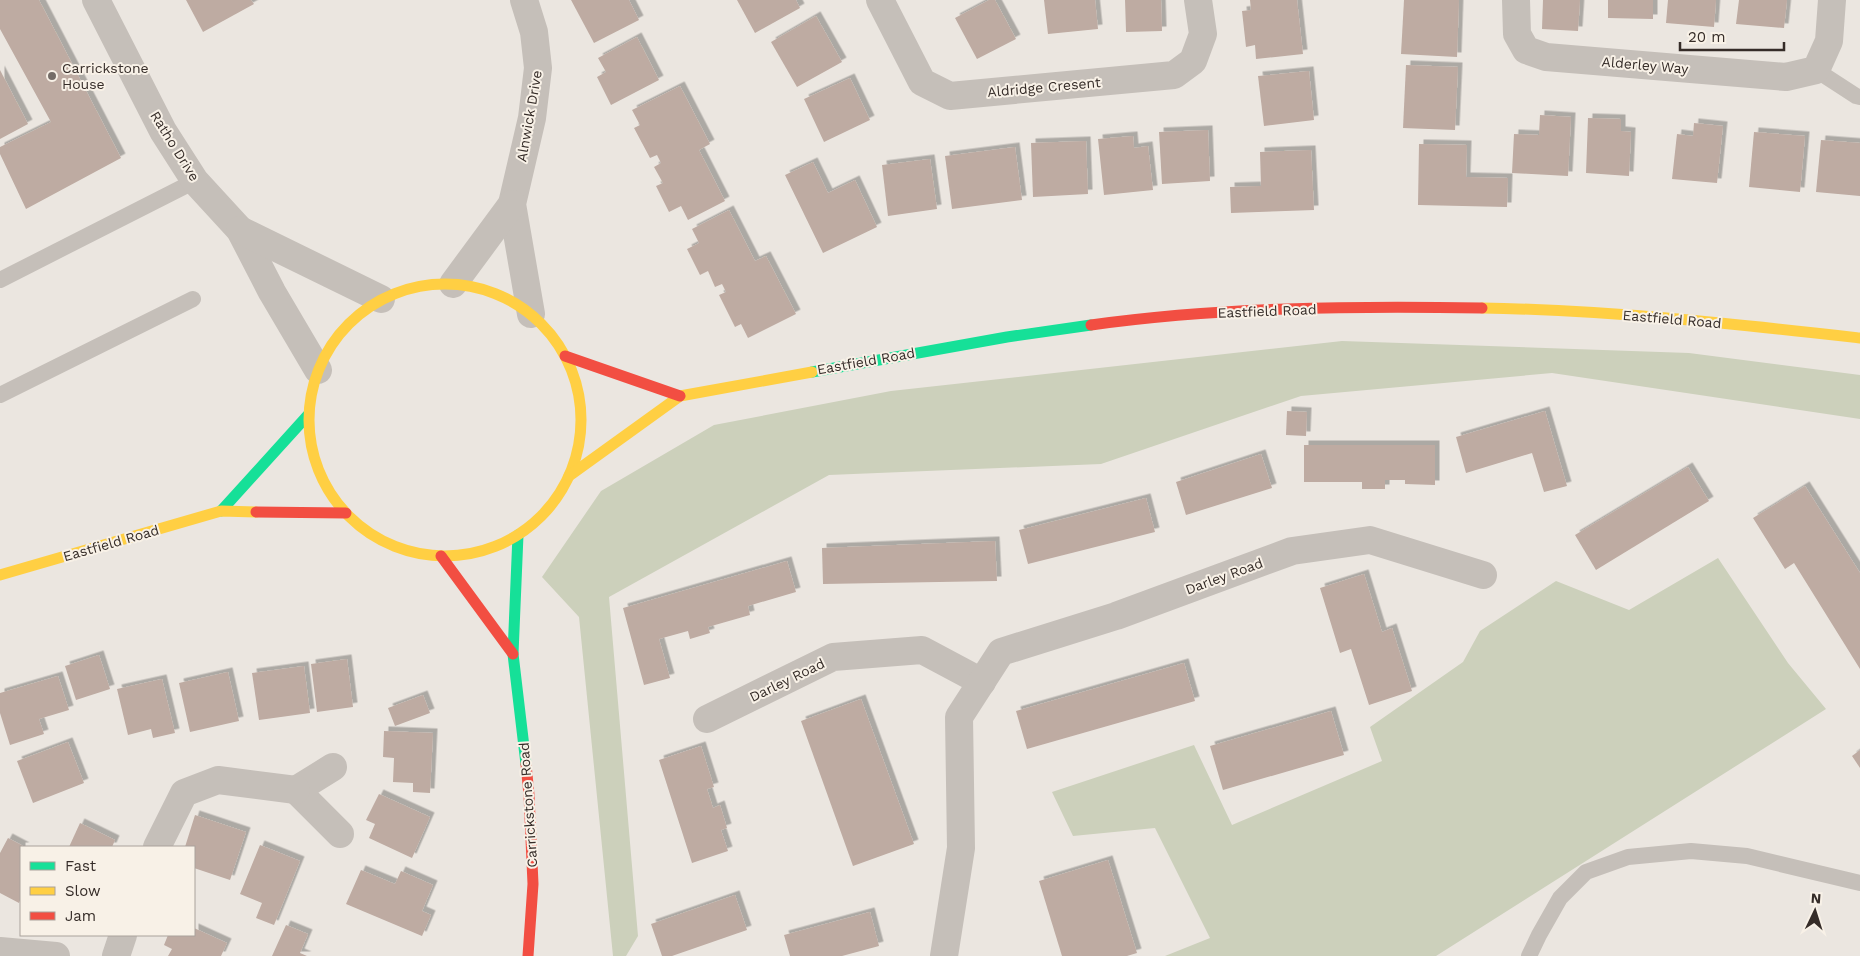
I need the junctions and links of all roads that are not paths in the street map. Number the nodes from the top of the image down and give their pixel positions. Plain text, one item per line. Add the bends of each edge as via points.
1 (96, 0) edge
2 (524, 0) edge
3 (880, 0) edge
4 (1198, 0) edge
5 (1516, 0) edge
6 (1832, 0) edge
7 (1816, 70) junction
8 (1860, 97) edge
9 (195, 181) junction
10 (512, 204) junction
11 (240, 230) junction
12 (0, 280) edge
13 (453, 284) junction
14 (194, 299) dead end
15 (381, 299) junction
16 (531, 314) junction
17 (1860, 338) edge
18 (565, 356) junction
19 (318, 370) junction
20 (0, 395) edge
21 (680, 396) junction
22 (308, 415) junction
23 (569, 476) junction
24 (221, 511) junction
25 (346, 513) junction
26 (518, 535) junction
27 (441, 556) junction
28 (0, 575) edge
29 (1484, 575) dead end
30 (513, 654) junction
31 (982, 682) junction
32 (707, 719) dead end
33 (334, 767) dead end
34 (296, 790) junction
35 (340, 834) dead end
36 (158, 846) edge
37 (1860, 883) edge
38 (123, 936) edge
39 (0, 951) edge
40 (56, 956) edge
41 (116, 956) edge
42 (528, 956) edge
43 (944, 956) edge
44 (1529, 956) edge

1 - 9 street, Ratho Drive via 163,131
2 - 10 street, Alnwick Drive via 534,32 538,68 532,118
3 - 4 street, Aldridge Cresent via 922,82 950,96 1174,75 1193,62 1203,34
5 - 7 street, Alderley Way via 1517,34 1526,50 1546,57 1786,77
6 - 7 street via 1829,41
7 - 8 lane
9 - 11 street, Ratho Drive
9 - 12 lane
10 - 13 street
10 - 16 street
11 - 15 street, Ratho Drive
11 - 19 street, Ratho Drive
13 - 15 street via 416,286
13 - 16 street via 481,289 507,299
14 - 20 lane
15 - 19 street via 355,318 333,342
16 - 18 street via 550,333
17 - 21 street, Eastfield Road via 1567,310 1377,306 1229,311 1134,319 1007,336
18 - 21 street, Eastfield Road
18 - 23 street via 579,395 580,436
19 - 22 street
21 - 23 street, Eastfield Road
22 - 24 street
22 - 25 street via 312,451 324,484
23 - 26 street via 548,509
24 - 25 street, Eastfield Road
24 - 28 street, Eastfield Road
25 - 27 street via 373,536 406,550
26 - 27 street via 481,551
26 - 30 street, Carrickstone Road
27 - 30 street, Carrickstone Road
29 - 31 street, Darley Road via 1370,540 1292,551 1116,616 1001,652
30 - 42 street, Carrickstone Road via 529,795 534,884
31 - 32 street, Darley Road via 922,650 833,657
31 - 43 street, Darley Road via 959,717 961,848
33 - 34 street
34 - 35 street
34 - 36 street via 218,780 184,793
37 - 44 lane via 1747,856 1691,850 1628,857 1586,872 1560,898
38 - 41 street
39 - 40 street

